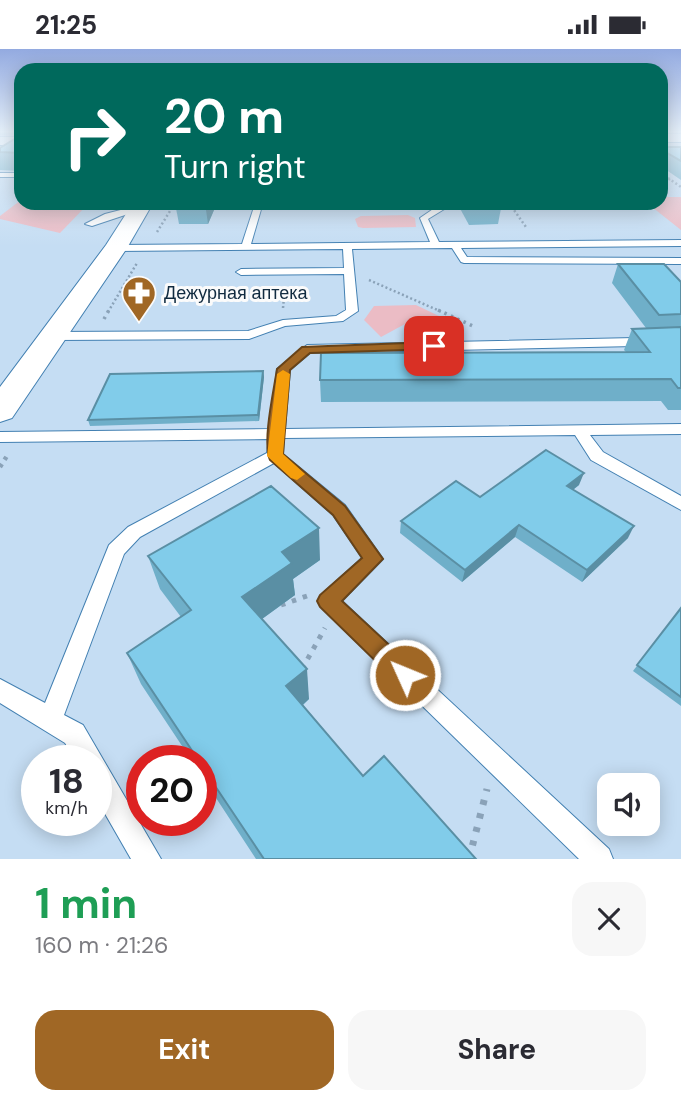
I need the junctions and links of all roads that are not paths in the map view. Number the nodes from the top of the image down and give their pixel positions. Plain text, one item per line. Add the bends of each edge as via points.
1 (127, 210) edge
2 (139, 210) edge
3 (257, 210) edge
4 (437, 210) edge
5 (89, 225) dead end
6 (681, 243) edge
7 (436, 245) junction
8 (455, 245) junction
9 (347, 246) junction
10 (246, 247) junction
11 (116, 248) junction
12 (681, 261) edge
13 (349, 271) junction
14 (241, 272) dead end
15 (54, 336) junction
16 (681, 341) edge
17 (0, 411) edge
18 (681, 429) edge
19 (579, 430) junction
20 (0, 437) edge
21 (276, 445) junction
22 (681, 504) edge
23 (0, 690) edge
24 (50, 720) junction
25 (81, 745) edge
26 (112, 800) edge
27 (146, 859) edge
28 (599, 859) edge

1 - 5 lane
2 - 11 street
3 - 10 lane
4 - 7 lane via 424,218
6 - 8 lane
7 - 8 lane
7 - 9 lane
8 - 12 lane via 464,260
9 - 10 lane
9 - 13 lane
10 - 11 lane
11 - 15 street
13 - 14 lane
13 - 15 lane via 352,311 339,319 283,323 248,335
15 - 17 street
16 - 21 lane via 307,349 284,369
18 - 19 lane
19 - 21 lane
19 - 22 lane via 597,456
20 - 21 lane
21 - 24 lane via 134,532 116,550
21 - 28 lane via 339,510 373,559 328,601
23 - 24 lane
24 - 25 lane via 74,734
26 - 27 lane

